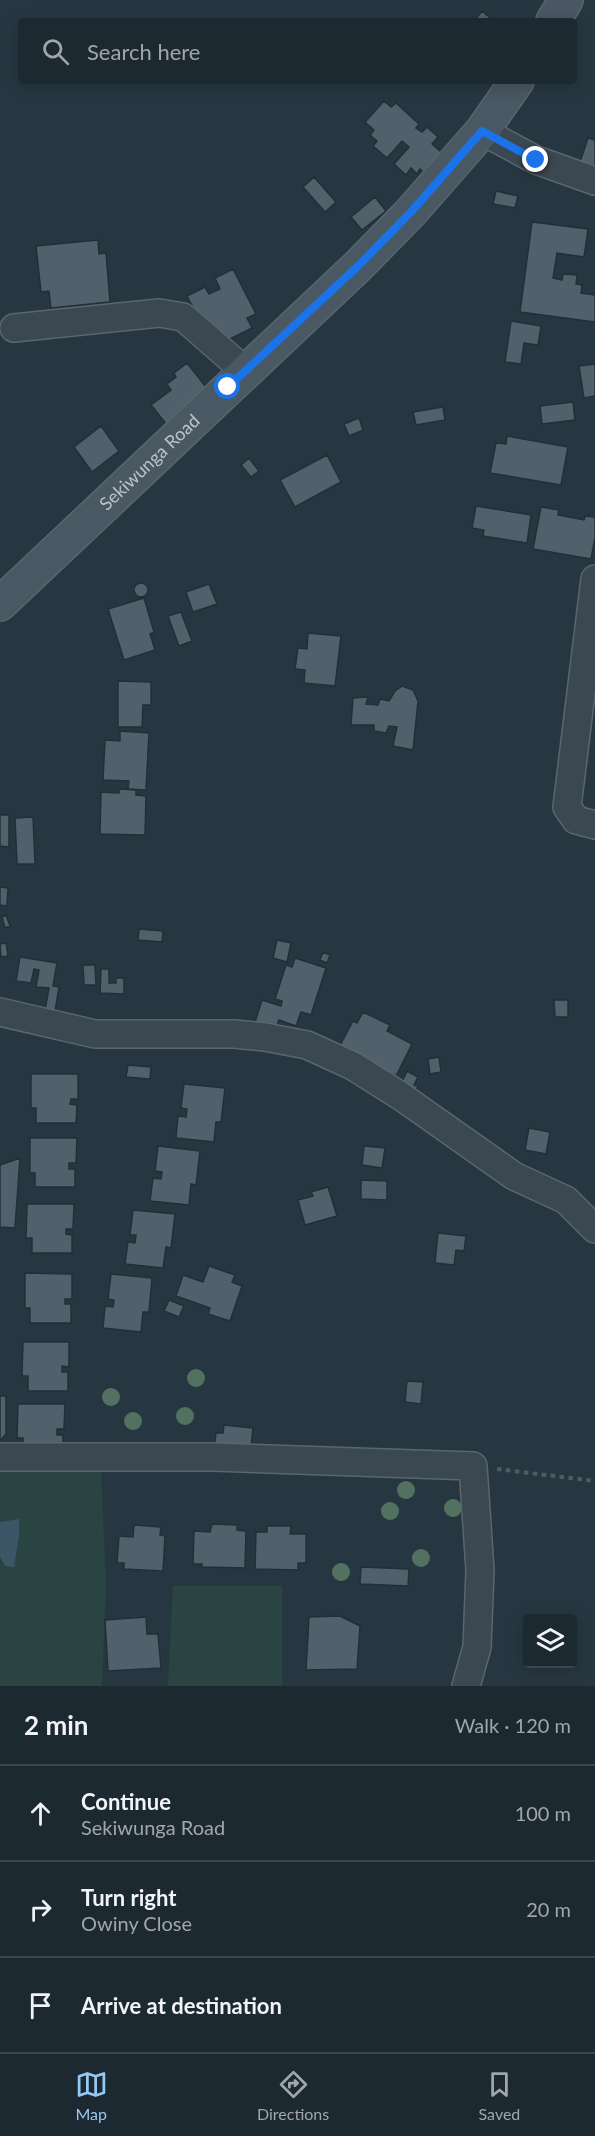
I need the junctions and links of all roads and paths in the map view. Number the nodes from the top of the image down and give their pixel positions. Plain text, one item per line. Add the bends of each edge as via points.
1 (566, 0) edge
2 (555, 18) edge
3 (515, 84) edge
4 (482, 131) junction
5 (595, 181) edge
6 (14, 328) dead end
7 (245, 371) junction
8 (595, 579) edge
9 (0, 604) edge
10 (588, 689) edge
11 (595, 825) edge
12 (0, 1012) edge
13 (595, 1229) edge
14 (0, 1457) edge
15 (473, 1466) junction
16 (595, 1480) edge
17 (466, 1686) edge

1 - 2 main road
3 - 4 main road, Sekiwunga Road
4 - 5 street via 536,160
4 - 7 main road, Sekiwunga Road via 396,228
6 - 7 street via 159,313 183,317
7 - 9 main road, Sekiwunga Road
8 - 10 street
10 - 11 street via 567,807 576,820
12 - 13 street via 95,1034 234,1034 307,1045 353,1066 402,1097 514,1176 566,1200
14 - 15 street via 214,1456
15 - 16 path
15 - 17 street via 480,1570 477,1647

